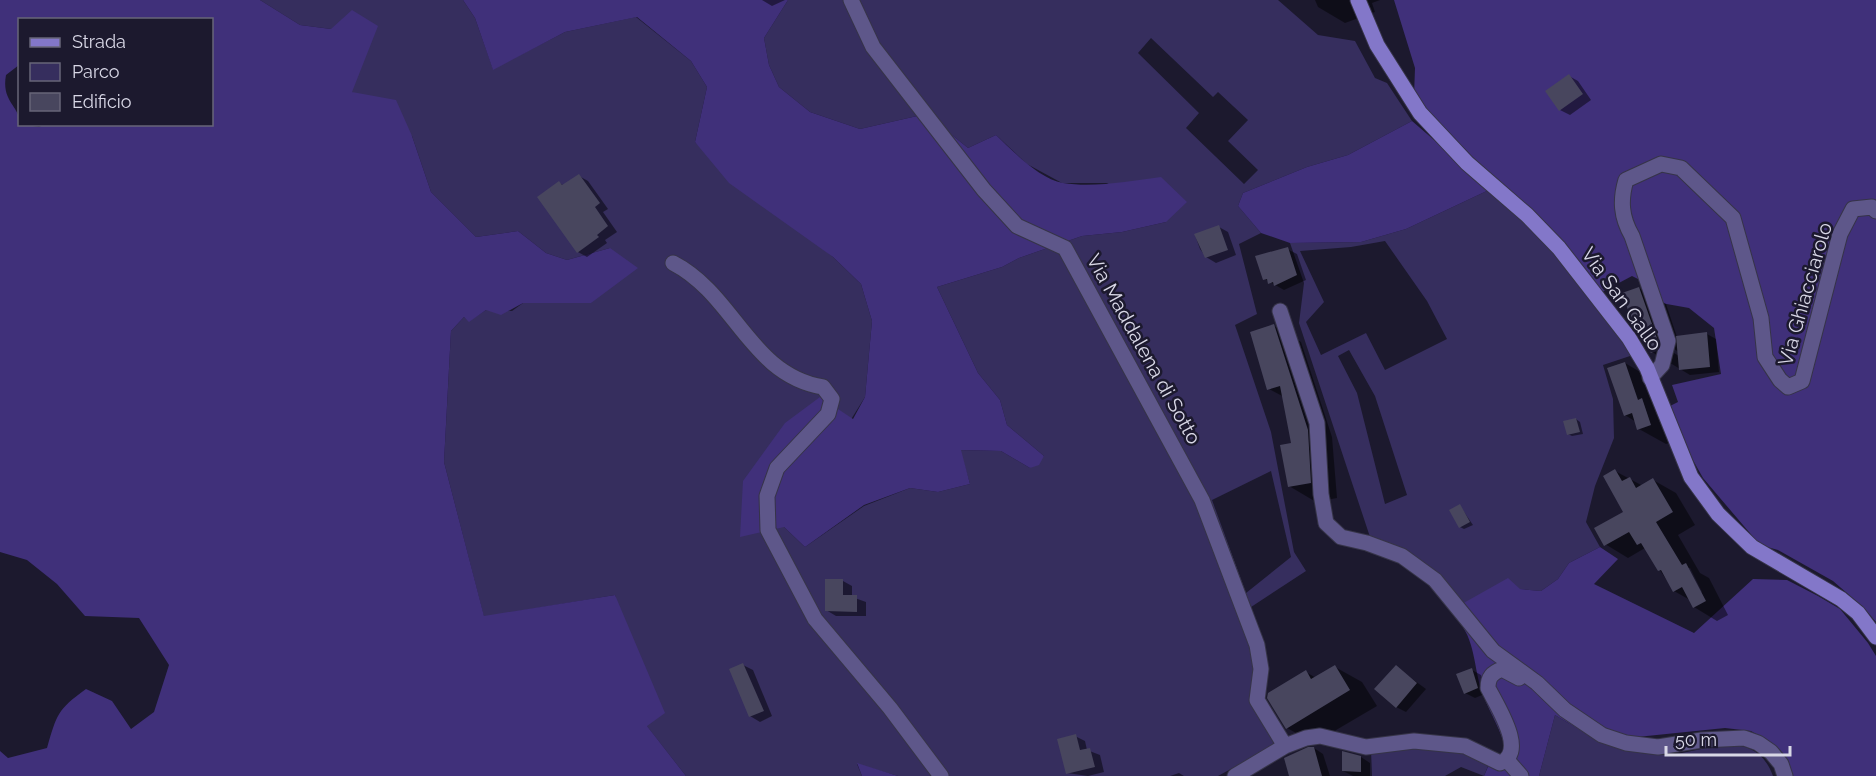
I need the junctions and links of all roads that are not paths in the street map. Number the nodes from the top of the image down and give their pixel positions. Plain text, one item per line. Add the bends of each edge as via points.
1 (851, 0) edge
2 (1358, 0) edge
3 (1876, 211) edge
4 (674, 263) dead end
5 (1280, 311) dead end
6 (1650, 378) junction
7 (1876, 638) edge
8 (1487, 644) junction
9 (1488, 680) junction
10 (1552, 699) junction
11 (1285, 746) junction
12 (1507, 760) junction
13 (941, 776) edge
14 (1235, 776) edge
15 (1521, 776) edge
16 (1785, 776) edge

1 - 11 street, Via Maddalena di Sotto via 873,47 984,190 1017,226 1065,248 1202,500 1257,645 1261,669 1257,700
2 - 6 street, Via San Gallo via 1377,45 1420,113 1467,163 1559,248 1629,338
3 - 6 street, Via Ghiacciarolo via 1872,207 1853,210 1840,234 1802,381 1788,387 1765,357 1761,318 1733,218 1681,168 1660,164 1626,180 1622,193 1623,220 1668,341 1662,365
4 - 13 street via 716,296 758,351 805,384 823,387 832,399 828,414 777,468 766,496 768,530 815,619
5 - 8 street via 1317,423 1326,523 1341,537 1402,556 1435,580
6 - 7 street, Via San Gallo via 1691,477 1718,514 1752,548 1841,599 1858,613
8 - 9 street
8 - 10 street
9 - 10 street via 1493,672 1502,669
9 - 12 street via 1512,741 1512,753
10 - 16 street via 1602,735 1626,743 1658,747 1744,738 1771,752
11 - 12 street via 1320,736 1366,747 1441,742 1465,746 1500,763
11 - 14 street
12 - 15 street

